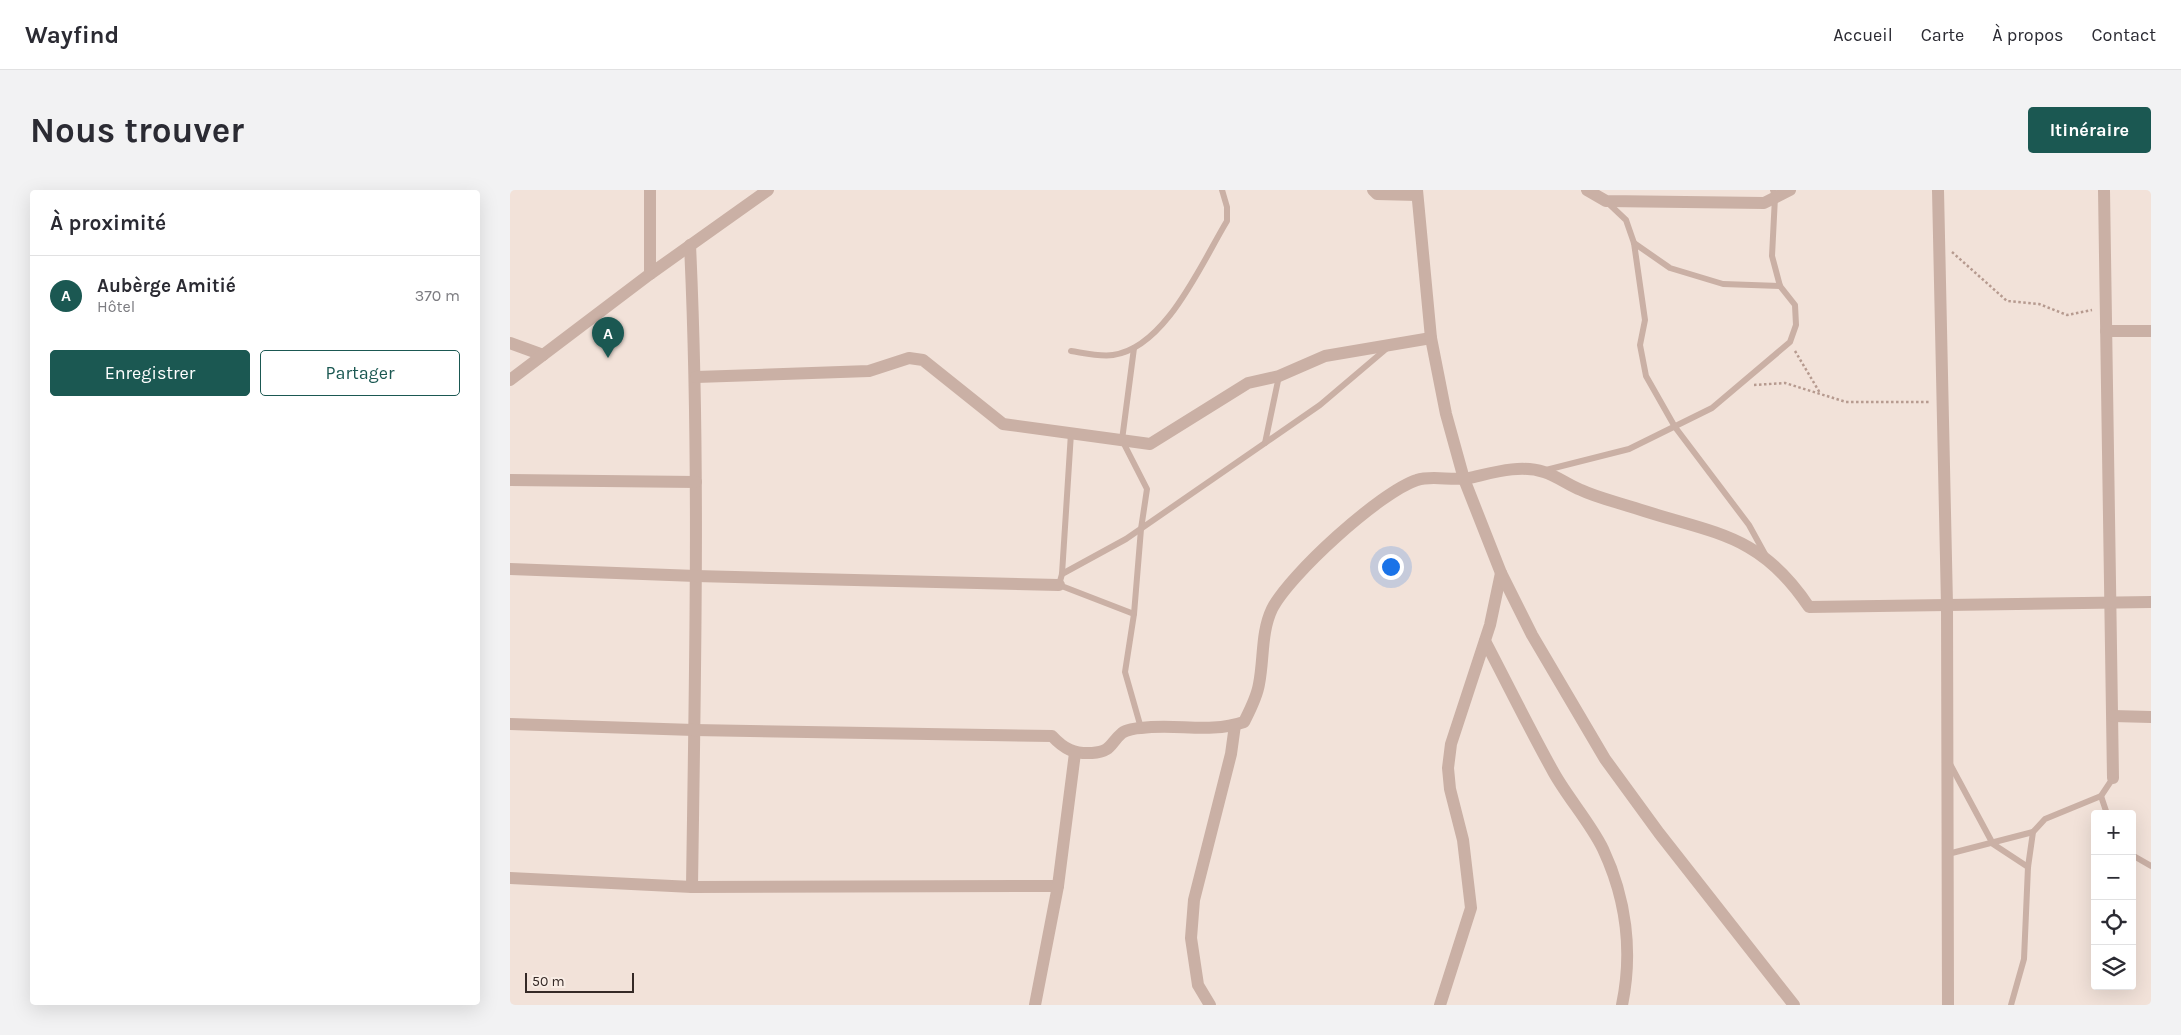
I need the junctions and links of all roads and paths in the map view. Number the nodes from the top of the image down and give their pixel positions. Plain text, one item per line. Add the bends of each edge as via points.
1 (650, 190) edge
2 (768, 190) edge
3 (1222, 190) edge
4 (1373, 190) edge
5 (1587, 190) edge
6 (1790, 190) edge
7 (1938, 190) edge
8 (2104, 190) edge
9 (1417, 192) edge
10 (1774, 194) edge
11 (1606, 201) junction
12 (1940, 241) junction
13 (1634, 243) junction
14 (690, 245) junction
15 (650, 274) junction
16 (1780, 286) junction
17 (2106, 312) junction
18 (2106, 331) junction
19 (2151, 331) edge
20 (1431, 338) junction
21 (1790, 342) junction
22 (510, 343) edge
23 (1391, 345) junction
24 (1134, 348) junction
25 (1071, 351) dead end
26 (543, 355) junction
27 (1279, 376) junction
28 (696, 377) junction
29 (510, 380) edge
30 (1738, 386) junction
31 (1821, 394) junction
32 (1943, 402) junction
33 (1675, 427) junction
34 (1071, 433) junction
35 (1122, 440) junction
36 (1265, 443) junction
37 (1543, 471) junction
38 (1464, 479) junction
39 (510, 480) edge
40 (696, 482) junction
41 (1141, 529) junction
42 (1767, 557) junction
43 (510, 569) edge
44 (1500, 573) junction
45 (696, 576) junction
46 (1061, 579) junction
47 (2112, 602) junction
48 (2151, 602) edge
49 (1947, 605) junction
50 (1134, 614) junction
51 (1485, 641) junction
52 (2113, 716) junction
53 (2151, 717) edge
54 (510, 724) edge
55 (1235, 725) junction
56 (1141, 728) junction
57 (694, 730) junction
58 (1075, 753) junction
59 (1947, 759) junction
60 (2114, 778) joint
61 (2101, 796) junction
62 (2105, 810) edge
63 (2033, 832) junction
64 (1993, 844) junction
65 (1948, 854) junction
66 (2136, 857) edge
67 (2151, 866) edge
68 (2028, 868) junction
69 (510, 878) edge
70 (1058, 886) junction
71 (692, 887) junction
72 (1035, 1005) edge
73 (1210, 1005) edge
74 (1440, 1005) edge
75 (1622, 1005) edge
76 (1794, 1005) edge
77 (1948, 1005) edge
78 (2010, 1005) edge

1 - 15 street
2 - 14 street
3 - 24 lane via 1227,221 1169,319
4 - 9 street via 1376,194
5 - 11 street
6 - 10 street
7 - 12 street
8 - 17 street
9 - 20 street
10 - 11 street via 1764,203
10 - 16 lane via 1772,256
11 - 13 lane via 1626,220
12 - 17 path via 2007,301 2039,304 2067,315 2090,310
12 - 32 street
13 - 16 lane via 1670,268 1722,284
13 - 33 lane via 1645,320 1640,345 1646,376
14 - 15 street
14 - 28 street
15 - 26 street
16 - 21 lane via 1795,305 1796,325
17 - 18 street
18 - 19 street
18 - 47 street
20 - 23 street
20 - 38 street via 1446,414
21 - 30 lane
21 - 31 path
22 - 26 street
23 - 27 street via 1325,356
23 - 36 lane via 1320,405
24 - 25 lane via 1114,355
24 - 35 lane
26 - 29 street
27 - 35 street via 1248,383 1150,444
27 - 36 lane
28 - 34 street via 869,371 909,358 923,360 1003,424
28 - 40 street
30 - 31 path via 1785,383
30 - 33 lane via 1712,408
31 - 32 path via 1846,402
32 - 49 street
33 - 37 lane via 1629,449
33 - 42 lane via 1749,525
34 - 35 street
34 - 46 lane
35 - 41 lane via 1147,489
36 - 41 lane
37 - 38 street via 1507,470
37 - 42 street via 1582,491 1735,538
38 - 44 street
38 - 55 street via 1419,479 1404,485 1327,545 1292,580 1271,612 1259,684 1251,709 1244,722
39 - 40 street
40 - 45 street
41 - 46 lane
41 - 50 lane
42 - 49 street via 1793,582 1809,607
43 - 45 street
44 - 51 street
44 - 76 street via 1605,759
45 - 46 street
45 - 57 street
46 - 50 lane
47 - 48 street
47 - 49 street
47 - 52 street
49 - 59 street
50 - 56 lane via 1125,672
51 - 74 street via 1452,744 1448,768 1463,840 1471,908
51 - 75 street via 1554,773 1603,848 1622,898 1627,925
52 - 53 street
52 - 60 street
54 - 57 street
55 - 56 street via 1196,729
55 - 73 street via 1231,754 1194,900 1191,938 1198,986
56 - 58 street via 1123,732 1110,749
57 - 58 street via 1052,736 1064,748
57 - 71 street
58 - 70 street
59 - 64 lane
59 - 65 street
60 - 61 lane
61 - 62 lane
61 - 63 lane via 2045,819
63 - 64 lane
63 - 68 lane
64 - 65 lane
64 - 68 lane
65 - 77 street
66 - 67 lane
68 - 78 lane via 2024,959
69 - 71 street
70 - 71 street
70 - 72 street

